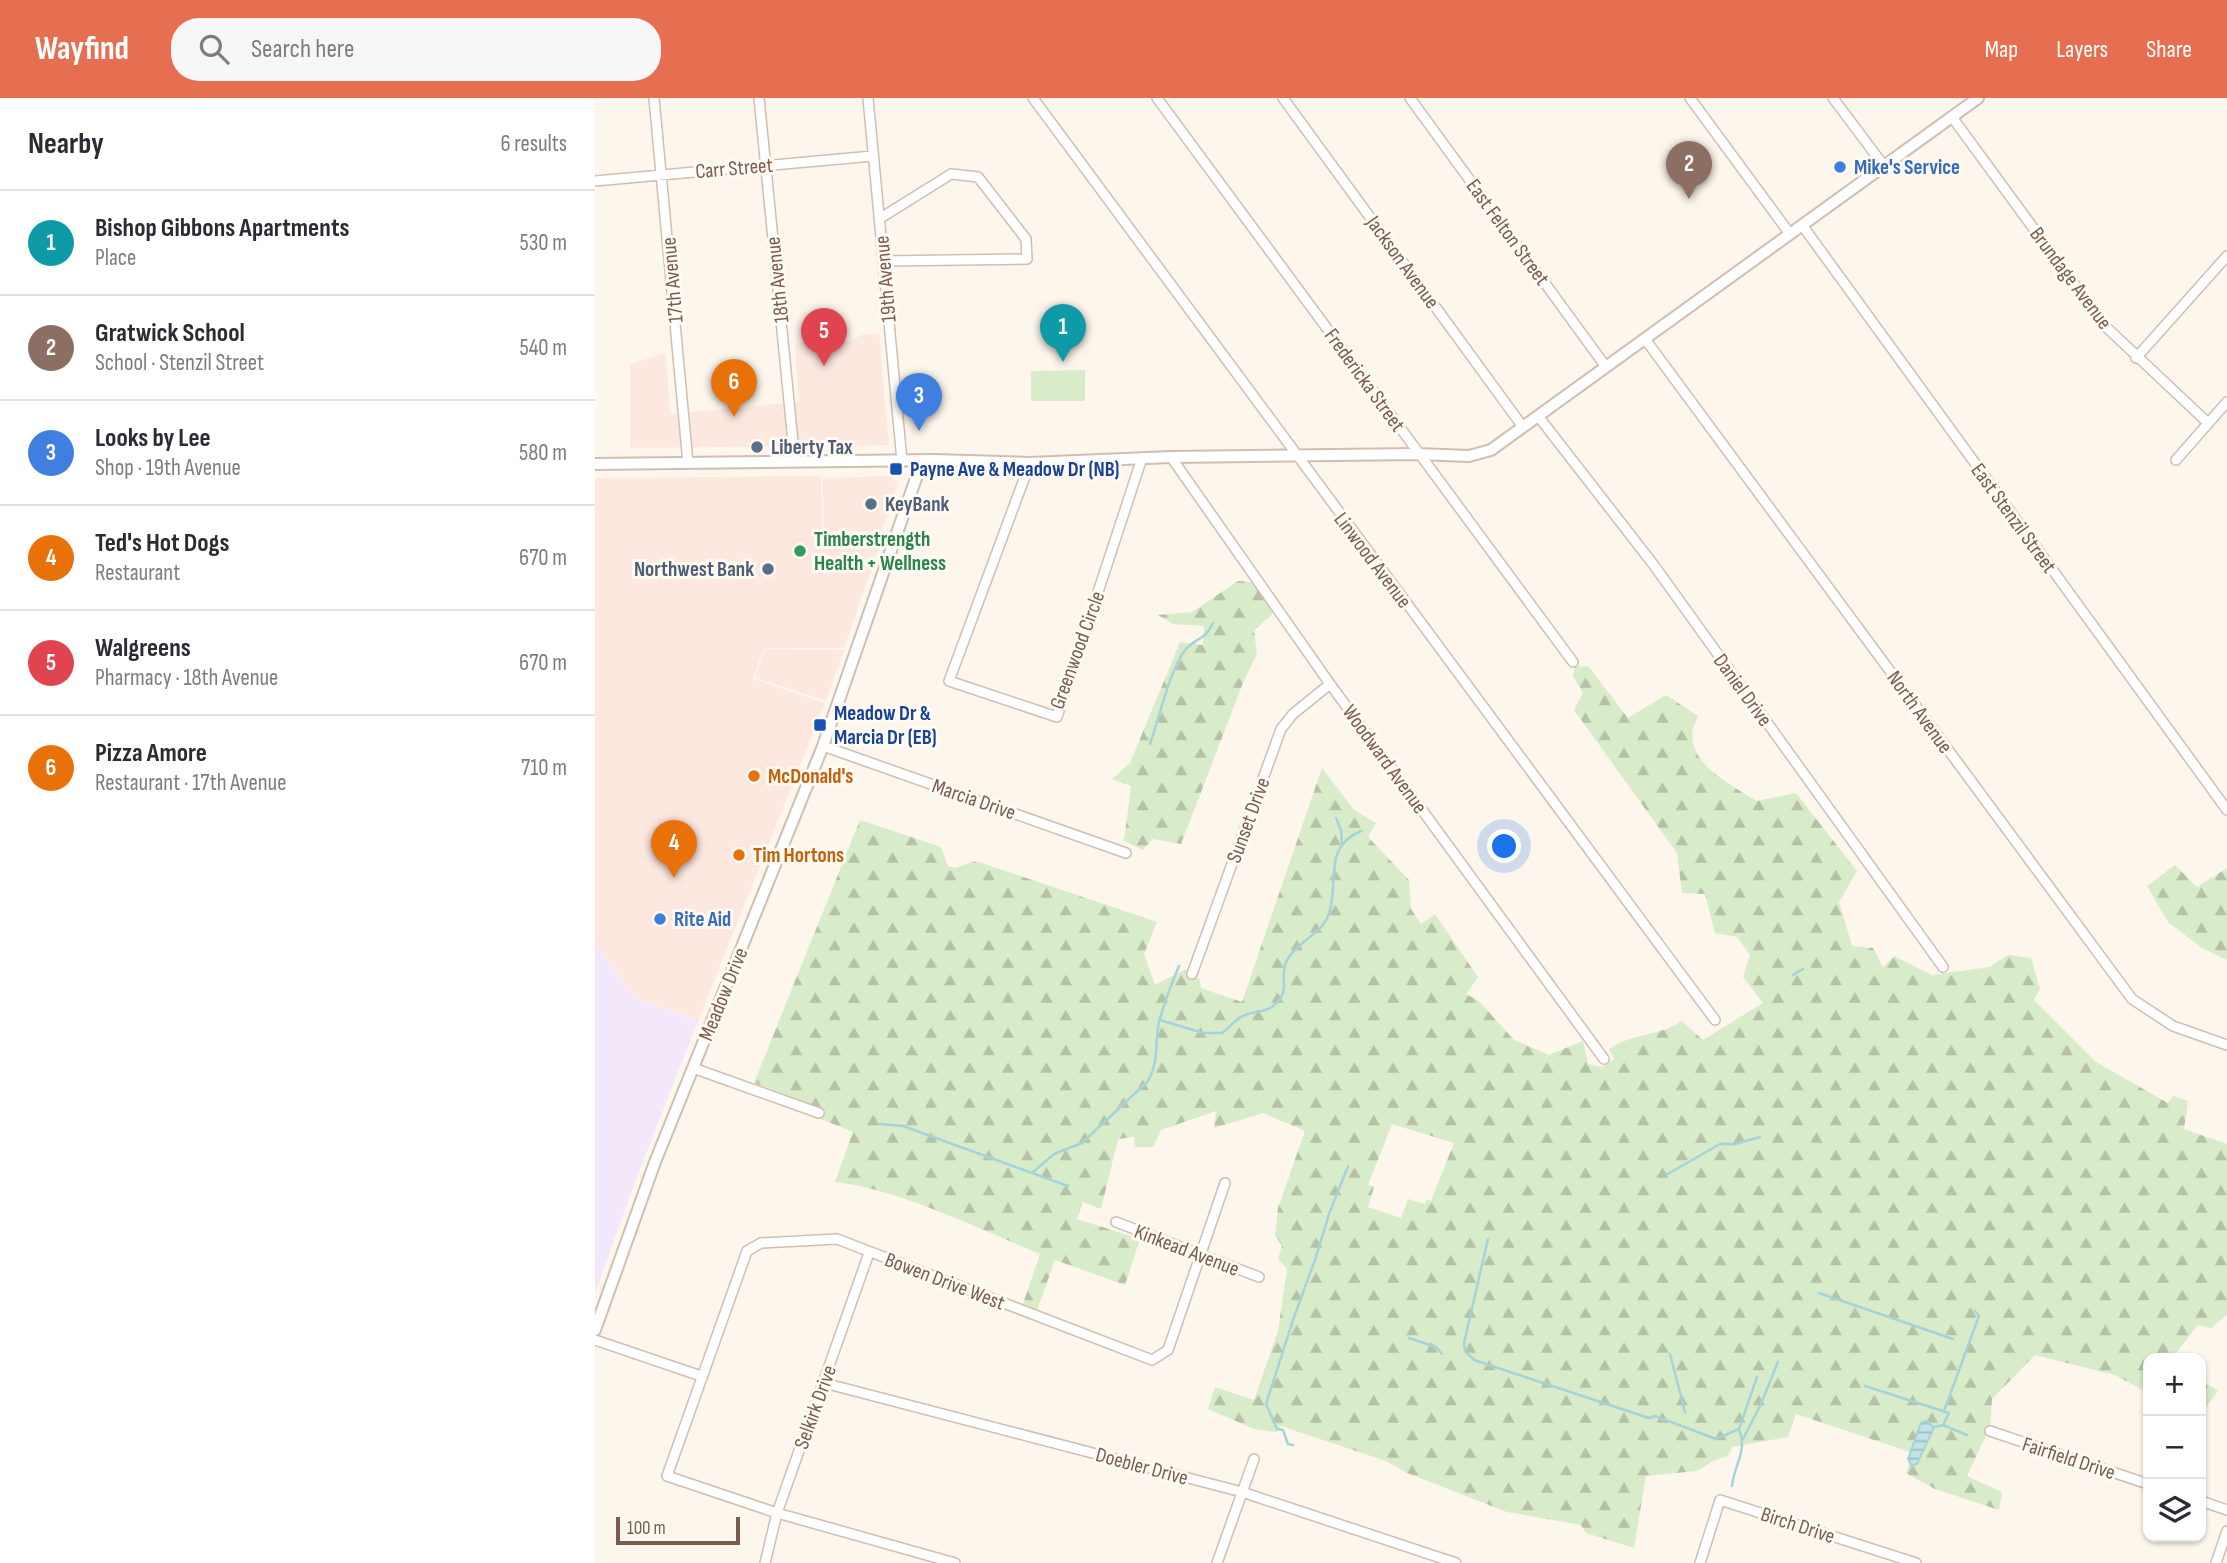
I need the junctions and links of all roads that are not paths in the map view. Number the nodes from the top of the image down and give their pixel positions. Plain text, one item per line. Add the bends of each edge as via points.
1 (654, 98) edge
2 (759, 98) edge
3 (868, 98) edge
4 (1033, 98) edge
5 (1157, 98) edge
6 (1283, 98) edge
7 (1410, 98) edge
8 (1691, 98) edge
9 (1833, 98) edge
10 (1978, 98) edge
11 (1952, 117) junction
12 (873, 156) junction
13 (765, 165) junction
14 (1884, 166) junction
15 (662, 174) junction
16 (595, 181) edge
17 (879, 219) junction
18 (1802, 225) junction
19 (1790, 234) junction
20 (2227, 256) edge
21 (883, 261) junction
22 (1645, 339) junction
23 (2136, 358) junction
24 (1606, 367) junction
25 (2227, 402) edge
26 (1538, 416) junction
27 (2208, 423) junction
28 (1524, 427) junction
29 (1419, 454) junction
30 (1296, 456) junction
31 (1171, 457) junction
32 (1142, 458) junction
33 (2176, 460) dead end
34 (902, 461) junction
35 (922, 461) junction
36 (795, 462) junction
37 (688, 463) junction
38 (1030, 463) junction
39 (595, 464) edge
40 (1573, 662) dead end
41 (1330, 684) junction
42 (823, 746) junction
43 (2227, 810) edge
44 (1126, 853) dead end
45 (1943, 967) dead end
46 (1192, 974) dead end
47 (1715, 1020) dead end
48 (2227, 1045) edge
49 (1604, 1059) dead end
50 (693, 1068) junction
51 (820, 1113) dead end
52 (1225, 1183) dead end
53 (1116, 1222) dead end
54 (869, 1253) junction
55 (1200, 1255) junction
56 (1259, 1277) dead end
57 (595, 1330) edge
58 (595, 1340) edge
59 (701, 1376) junction
60 (824, 1383) junction
61 (1990, 1431) dead end
62 (1254, 1459) dead end
63 (2143, 1482) edge
64 (1242, 1492) junction
65 (2206, 1503) edge
66 (2227, 1510) edge
67 (777, 1513) junction
68 (2227, 1531) edge
69 (765, 1563) edge
70 (955, 1563) edge
71 (1217, 1563) edge
72 (1456, 1563) edge
73 (1700, 1563) edge
74 (1916, 1563) edge
75 (2217, 1563) edge

1 - 15 street, 17th Avenue
2 - 13 street, 18th Avenue
3 - 12 street, 19th Avenue
4 - 30 street, Linwood Avenue
5 - 29 street, Fredericka Street
6 - 28 street, Jackson Avenue
7 - 24 street, East Felton Street
8 - 19 street
9 - 14 street
10 - 11 street
11 - 14 street
11 - 23 street, Brundage Avenue via 2105,326
12 - 13 street, Carr Street
12 - 17 street, 19th Avenue
13 - 15 street, Carr Street
13 - 36 street, 18th Avenue
14 - 18 street
15 - 16 street, Carr Street
15 - 37 street, 17th Avenue
17 - 21 street, 19th Avenue
17 - 21 street via 951,174 978,177 1026,239 1027,259
18 - 19 street
18 - 43 street, East Stenzil Street
19 - 22 street
20 - 23 street
21 - 34 street, 19th Avenue
22 - 24 street
22 - 48 street, North Avenue via 2132,999 2173,1026
23 - 27 street, Brundage Avenue
24 - 26 street
25 - 27 street
26 - 28 street
26 - 45 street, Daniel Drive via 1653,564
27 - 33 street
28 - 29 street via 1491,450 1469,456
29 - 30 street
29 - 40 street, Fredericka Street
30 - 31 street
30 - 47 street, Linwood Avenue
31 - 32 street
31 - 41 street, Woodward Avenue
32 - 38 street
32 - 38 street, Greenwood Circle via 1057,717 949,681
34 - 35 street
34 - 36 street
35 - 38 street
35 - 42 street, Meadow Drive
36 - 37 street
37 - 39 street
41 - 46 street, Sunset Drive via 1281,729
41 - 49 street, Woodward Avenue
42 - 44 street, Marcia Drive
42 - 50 street, Meadow Drive
50 - 51 street
50 - 57 street, Meadow Drive
52 - 55 street
53 - 55 street, Kinkead Avenue
54 - 55 street, Bowen Drive West via 1152,1360 1168,1350
54 - 59 street, Bowen Drive West via 837,1240 761,1243 747,1251
54 - 60 street, Selkirk Drive
55 - 56 street, Kinkead Avenue
58 - 59 street
59 - 67 street, Bowen Drive West via 667,1476
60 - 64 street, Doebler Drive
60 - 67 street, Selkirk Drive
61 - 63 street, Fairfield Drive
62 - 64 street
64 - 71 street
64 - 72 street, Doebler Drive
65 - 66 street
67 - 69 street, Selkirk Drive
67 - 70 street
68 - 75 street
73 - 74 street, Birch Drive via 1720,1500

